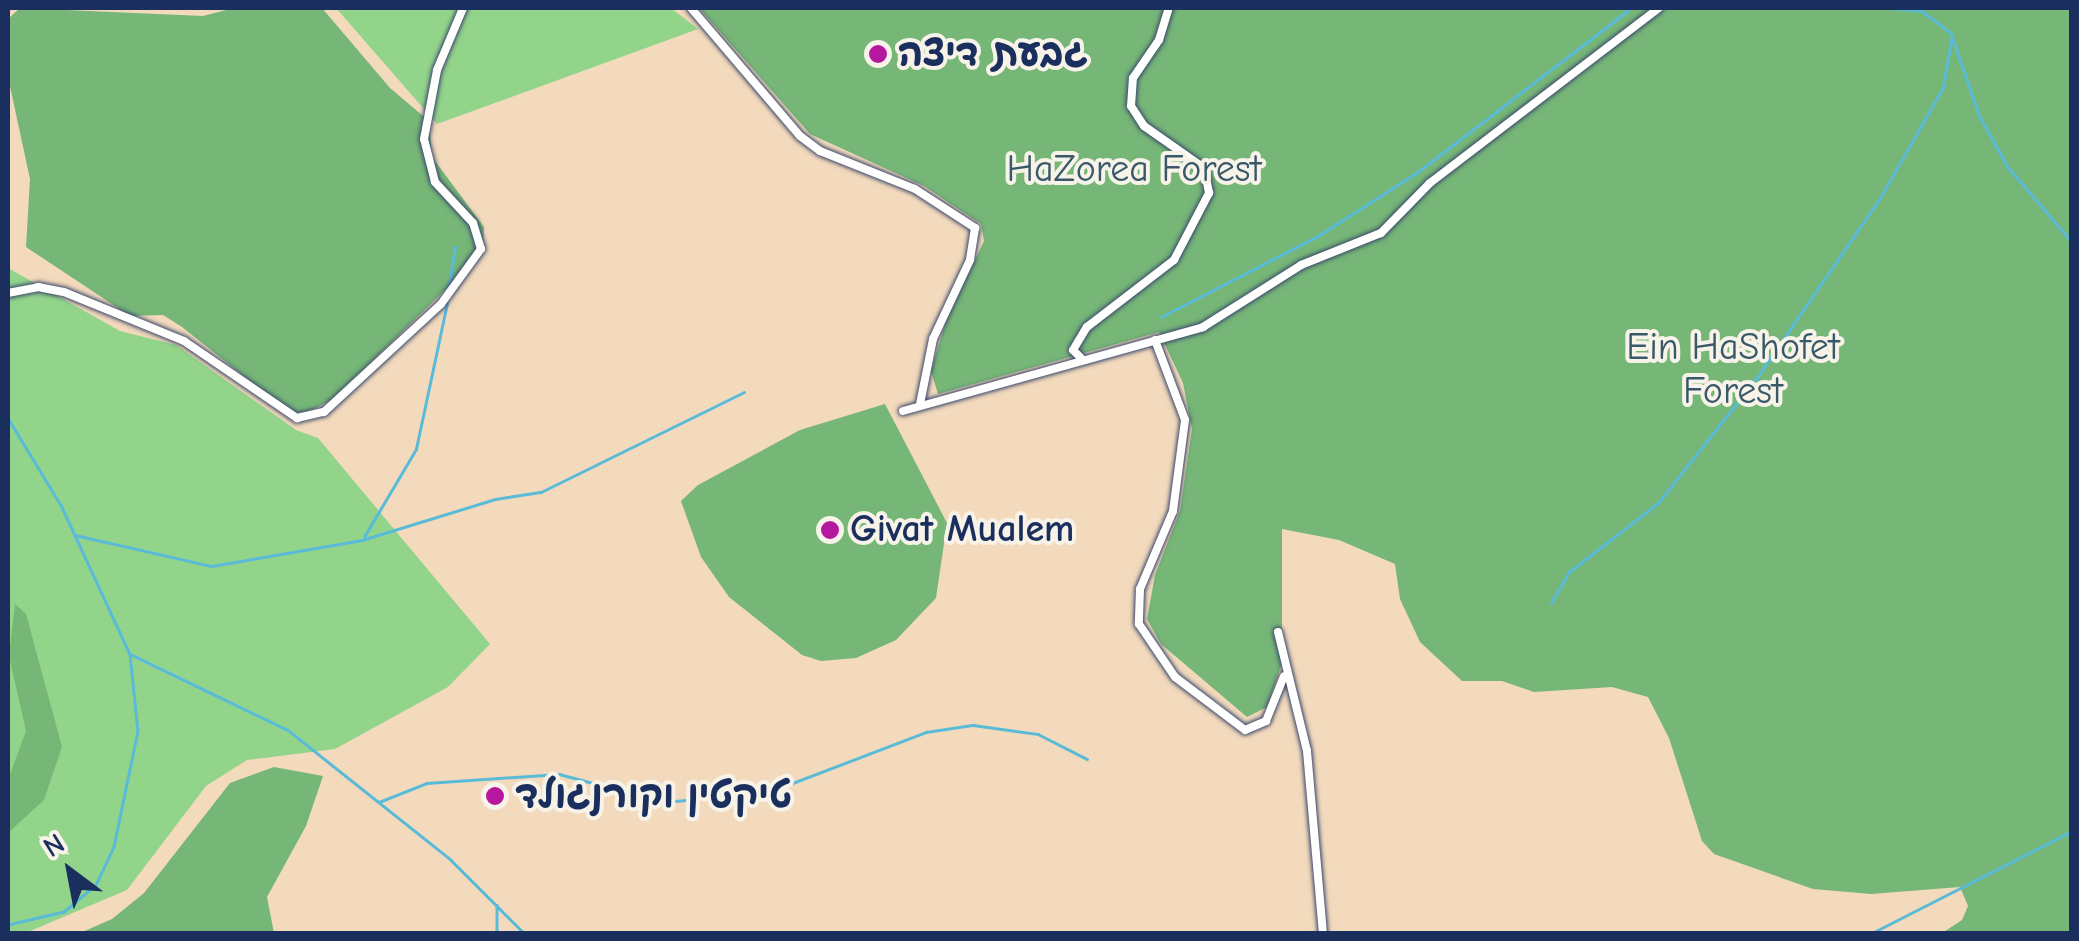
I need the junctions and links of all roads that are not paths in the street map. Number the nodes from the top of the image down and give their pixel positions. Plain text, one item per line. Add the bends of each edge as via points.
1 (463, 8) edge
2 (692, 8) edge
3 (1169, 8) edge
4 (1660, 8) edge
5 (8, 292) edge
6 (1155, 340) junction
7 (1083, 360) junction
8 (920, 404) junction
9 (903, 411) dead end
10 (1278, 632) dead end
11 (1284, 676) junction
12 (1323, 934) edge

1 - 5 street via 437,70 424,139 435,182 472,222 481,249 440,304 324,412 298,418 184,342 64,292
2 - 8 street via 800,136 820,151 915,190 974,228 970,260 932,339
3 - 7 street via 1133,78 1130,104 1144,126 1204,168 1209,193 1174,260 1087,327 1073,350
4 - 6 street via 1430,183 1381,232 1301,266 1203,327
6 - 7 street
6 - 11 street via 1185,420 1173,510 1140,589 1139,624 1186,688 1245,730 1266,721
7 - 8 street
8 - 9 street
10 - 11 street
11 - 12 street via 1307,750

